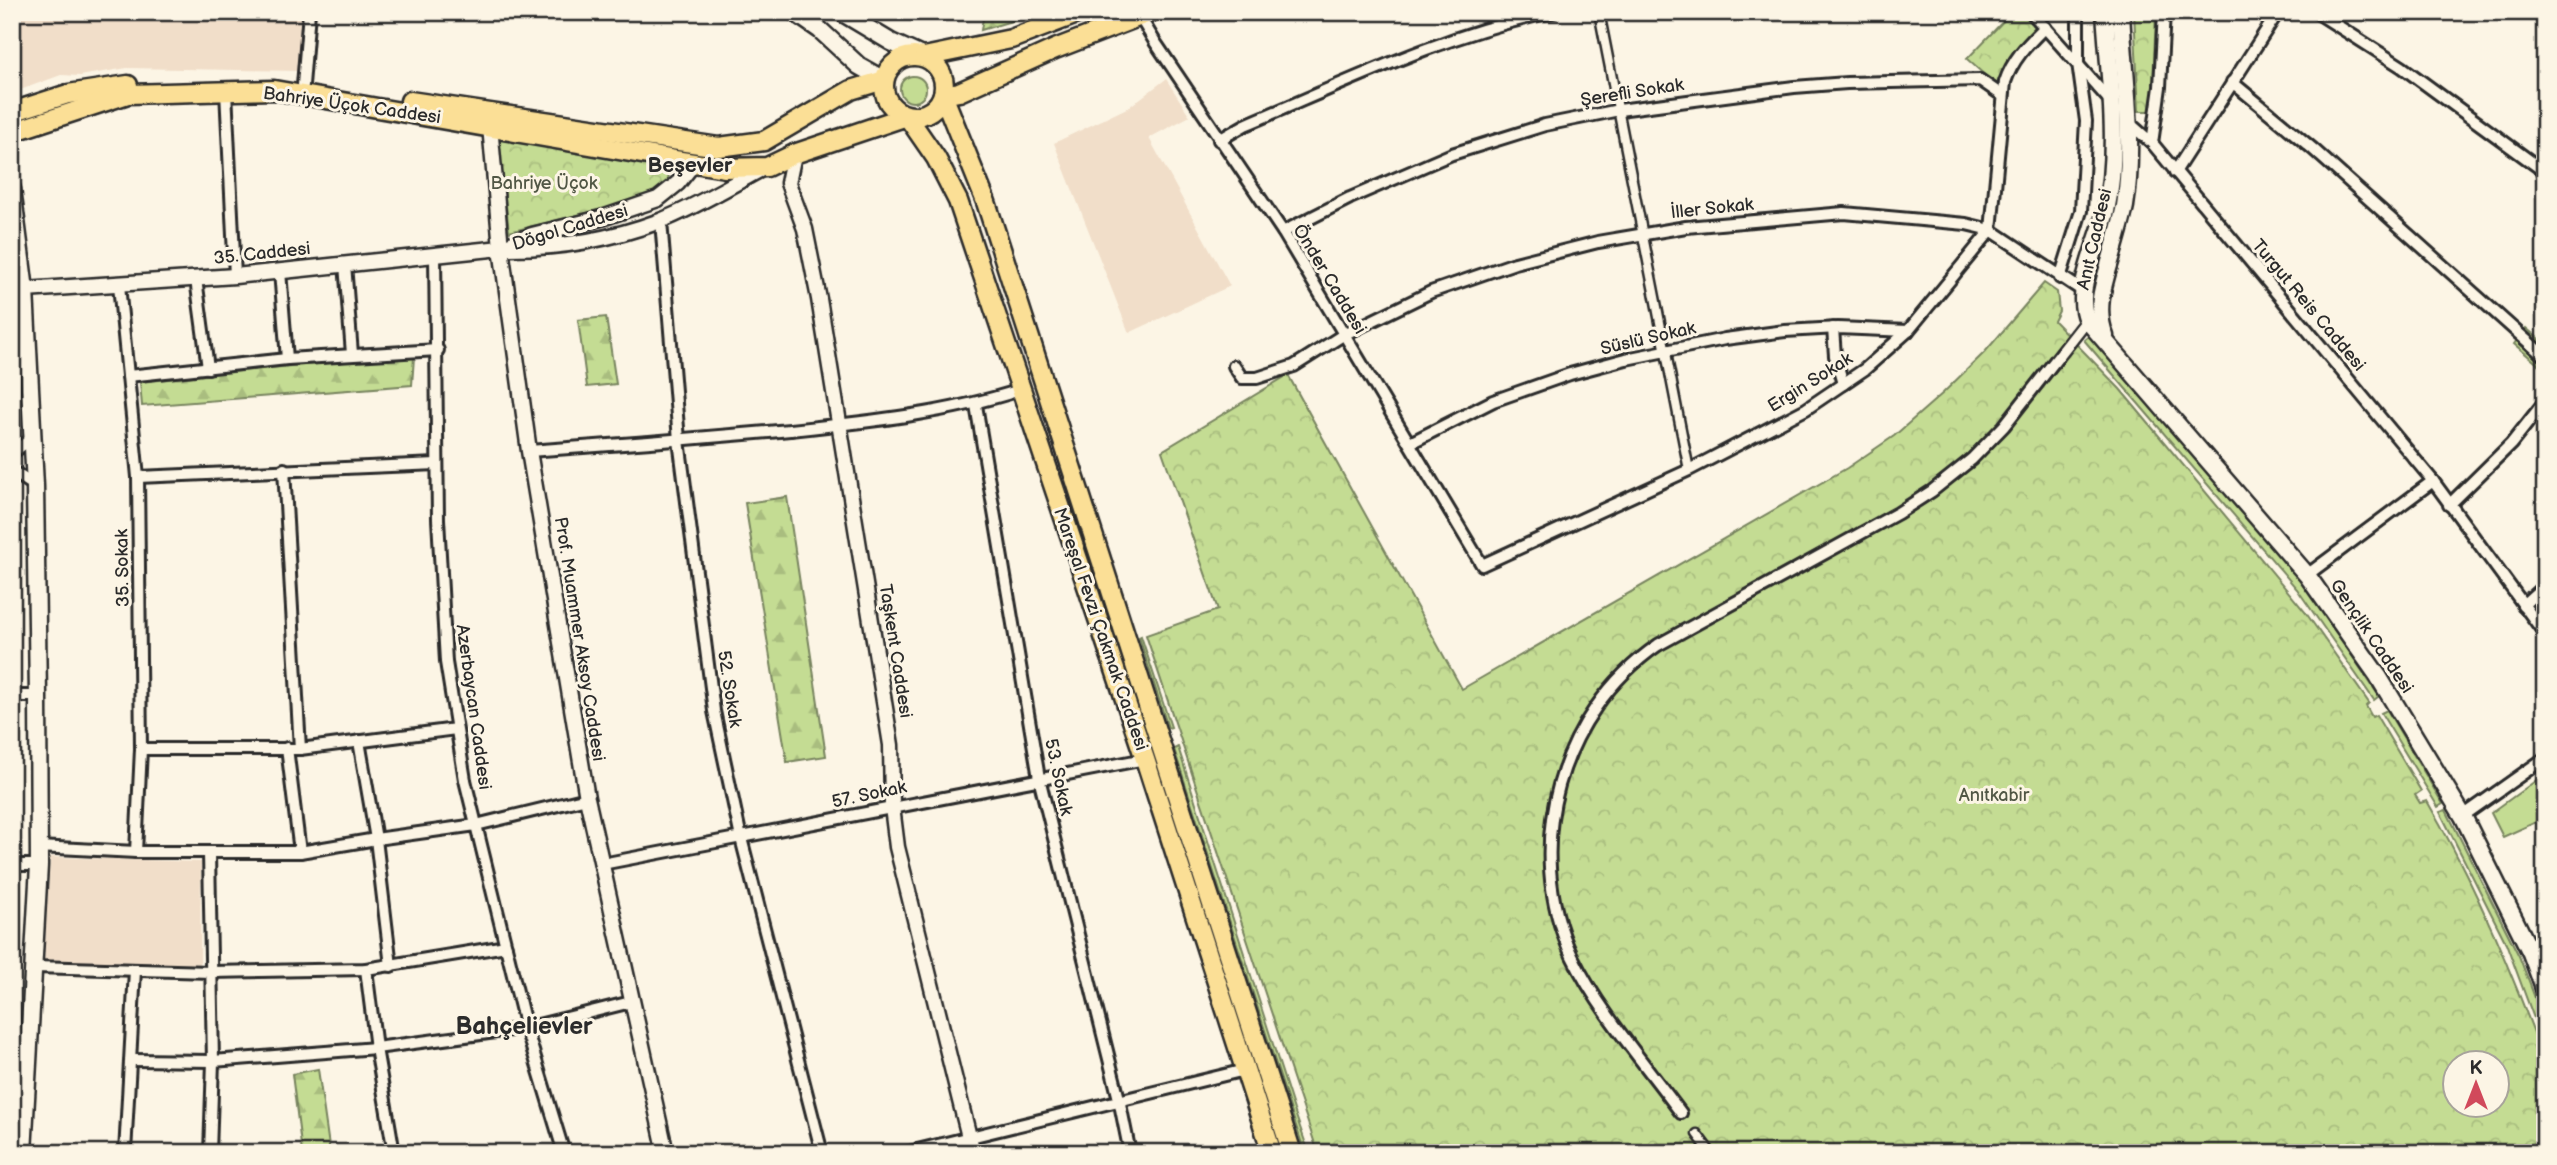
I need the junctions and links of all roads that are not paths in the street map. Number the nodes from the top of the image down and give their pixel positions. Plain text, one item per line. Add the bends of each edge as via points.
1 (309, 12) edge
2 (794, 12) edge
3 (841, 12) edge
4 (1082, 12) edge
5 (1553, 12) edge
6 (1599, 12) edge
7 (2031, 12) edge
8 (2078, 12) edge
9 (2105, 12) edge
10 (2121, 12) edge
11 (2164, 12) edge
12 (2278, 12) edge
13 (2316, 12) edge
14 (1146, 14) edge
15 (2046, 27) junction
16 (924, 57) junction
17 (2078, 63) junction
18 (884, 80) junction
19 (2232, 82) junction
20 (303, 85) junction
21 (226, 91) junction
22 (943, 94) junction
23 (2003, 96) junction
24 (2111, 102) junction
25 (1619, 110) junction
26 (12, 112) edge
27 (907, 116) junction
28 (2127, 120) junction
29 (490, 126) junction
30 (12, 132) edge
31 (1219, 140) junction
32 (696, 143) junction
33 (2152, 143) junction
34 (794, 154) junction
35 (694, 163) junction
36 (767, 167) junction
37 (2175, 172) junction
38 (2545, 173) edge
39 (12, 189) edge
40 (661, 221) junction
41 (1991, 230) junction
42 (1283, 232) junction
43 (1644, 233) junction
44 (501, 248) junction
45 (435, 255) junction
46 (345, 264) junction
47 (280, 271) junction
48 (235, 275) junction
49 (2060, 278) junction
50 (196, 279) junction
51 (119, 285) junction
52 (25, 290) junction
53 (2083, 291) junction
54 (2100, 301) junction
55 (2087, 320) junction
56 (1833, 328) junction
57 (1908, 331) junction
58 (1343, 335) junction
59 (2107, 342) junction
60 (438, 350) junction
61 (1666, 351) junction
62 (352, 354) junction
63 (2545, 357) edge
64 (288, 359) junction
65 (1234, 366) dead end
66 (208, 368) junction
67 (128, 376) junction
68 (1843, 384) junction
69 (1020, 390) junction
70 (2545, 401) edge
71 (976, 405) junction
72 (839, 425) junction
73 (32, 438) junction
74 (679, 440) junction
75 (1410, 443) junction
76 (529, 451) junction
77 (12, 453) edge
78 (437, 464) junction
79 (284, 469) junction
80 (1689, 470) junction
81 (12, 471) edge
82 (138, 477) junction
83 (2432, 481) junction
84 (35, 486) junction
85 (2449, 505) junction
86 (1482, 565) joint
87 (2307, 575) junction
88 (2545, 585) edge
89 (2523, 605) junction
90 (2545, 634) edge
91 (12, 696) edge
92 (38, 696) junction
93 (456, 729) junction
94 (359, 741) junction
95 (287, 748) junction
96 (141, 749) junction
97 (300, 749) junction
98 (2545, 758) edge
99 (1145, 759) junction
100 (1039, 778) junction
101 (587, 798) junction
102 (892, 807) junction
103 (2463, 816) junction
104 (476, 825) junction
105 (741, 838) junction
106 (376, 839) junction
107 (38, 848) junction
108 (135, 852) junction
109 (300, 852) junction
110 (209, 853) junction
111 (601, 864) junction
112 (12, 865) edge
113 (39, 865) junction
114 (506, 946) junction
115 (391, 966) junction
116 (34, 967) junction
117 (366, 969) junction
118 (135, 970) junction
119 (211, 972) junction
120 (2545, 991) edge
121 (631, 1002) junction
122 (526, 1028) junction
123 (376, 1048) junction
124 (132, 1060) junction
125 (213, 1061) junction
126 (1245, 1070) junction
127 (1119, 1099) junction
128 (1681, 1113) dead end
129 (1697, 1134) dead end
130 (970, 1137) junction
131 (23, 1153) edge
132 (125, 1153) edge
133 (210, 1153) edge
134 (394, 1153) edge
135 (564, 1153) edge
136 (666, 1153) edge
137 (822, 1153) edge
138 (905, 1153) edge
139 (973, 1153) edge
140 (1130, 1153) edge
141 (1272, 1153) edge
142 (1292, 1153) edge
143 (1711, 1153) edge

1 - 20 street
2 - 18 main road via 859,66
3 - 16 main road
4 - 16 main road via 1012,39
5 - 31 street via 1425,50
6 - 25 street
7 - 15 street, Turgut Reis Caddesi
8 - 17 street
9 - 24 main road, Anıt Caddesi
10 - 28 main road, Anıt Caddesi
11 - 33 street
12 - 19 street
13 - 38 street via 2402,67
14 - 22 main road via 959,92
14 - 31 street, Önder Caddesi
15 - 17 street, Turgut Reis Caddesi
15 - 23 street via 2010,66
16 - 18 main road via 898,60
16 - 22 main road via 940,70
17 - 24 street, Turgut Reis Caddesi
17 - 49 street via 2086,121 2081,211
18 - 27 main road via 886,99
18 - 32 main road via 851,90 764,141 719,146
19 - 37 street
19 - 63 street
20 - 26 main road, Bahriye Üçok Caddesi via 135,83 68,94
20 - 32 main road, Bahriye Üçok Caddesi
21 - 29 main road, Bahriye Üçok Caddesi via 274,90
21 - 30 main road, Bahriye Üçok Caddesi via 128,94
21 - 48 street
22 - 27 main road via 927,114
22 - 142 main road, Mareşal Fevzi Çakmak Caddesi via 986,202
23 - 25 street, Şerefli Sokak via 1980,80 1847,83
23 - 41 street
24 - 28 street, Turgut Reis Caddesi
24 - 53 main road, Anıt Caddesi via 2106,208
25 - 42 street, Şerefli Sokak via 1545,125 1452,154
25 - 43 street
27 - 34 main road, Dögol Caddesi
27 - 69 main road, Mareşal Fevzi Çakmak Caddesi via 958,201
28 - 33 street, Turgut Reis Caddesi
28 - 54 main road, Anıt Caddesi via 2124,208
29 - 35 main road, Bahriye Üçok Caddesi
29 - 44 street, Prof. Muammer Aksoy Caddesi
31 - 42 street, Önder Caddesi
32 - 35 main road
33 - 37 street, Turgut Reis Caddesi
34 - 36 main road, Dögol Caddesi
34 - 72 street, Taşkent Caddesi via 788,183 805,229
35 - 36 main road, Dögol Caddesi
35 - 44 street, Dögol Caddesi via 658,199 532,234
36 - 40 street, Dögol Caddesi
37 - 83 street, Turgut Reis Caddesi
39 - 52 main road
40 - 44 street, Dögol Caddesi via 580,242
40 - 74 street, 52. Sokak
41 - 43 street, İller Sokak via 1844,213
41 - 49 street, İller Sokak
41 - 57 street, Ergin Sokak
42 - 58 street, Önder Caddesi
43 - 58 street, İller Sokak via 1515,263 1431,292
43 - 61 street
44 - 45 street, 35. Caddesi
44 - 76 street, Prof. Muammer Aksoy Caddesi
45 - 46 street, 35. Caddesi
45 - 60 street, Azerbaycan Caddesi
46 - 47 street, 35. Caddesi
46 - 62 street
47 - 48 street, 35. Caddesi
47 - 64 street
48 - 50 street, 35. Caddesi
49 - 53 street, İller Sokak
50 - 51 street, 35. Caddesi
50 - 66 street
51 - 52 street, 35. Caddesi
51 - 67 street, 35. Sokak
52 - 73 main road
53 - 55 main road, Anıt Caddesi
54 - 55 main road
54 - 59 main road, Anıt Caddesi via 2099,317
55 - 59 main road
55 - 128 street via 2004,426 1955,474 1898,513 1658,645 1617,679 1584,725 1564,769 1550,829 1557,912 1590,989
56 - 57 street, Süslü Sokak
56 - 61 street, Süslü Sokak via 1725,339
56 - 68 street
57 - 68 street, Ergin Sokak
58 - 65 street, İller Sokak via 1294,366 1256,378 1242,378
58 - 75 street, Önder Caddesi
59 - 87 main road, Gençlik Caddesi
60 - 62 street
60 - 78 street, Azerbaycan Caddesi
61 - 75 street, Süslü Sokak via 1570,374 1493,401
61 - 80 street
62 - 64 street
64 - 66 street
66 - 67 street
67 - 82 street, 35. Sokak
68 - 80 street, Ergin Sokak via 1806,409
69 - 71 street
69 - 99 main road, Mareşal Fevzi Çakmak Caddesi
70 - 85 street via 2511,444
71 - 72 street
71 - 100 street, 53. Sokak
72 - 74 street
72 - 102 street, Taşkent Caddesi via 891,744
73 - 77 street
73 - 84 main road
74 - 76 street
74 - 105 street, 52. Sokak via 714,711
75 - 86 street, Önder Caddesi
76 - 101 street, Prof. Muammer Aksoy Caddesi
78 - 79 street
78 - 93 street, Azerbaycan Caddesi via 446,662
79 - 82 street
79 - 97 street
80 - 86 street, Ergin Sokak
81 - 84 street
82 - 96 street, 35. Sokak
83 - 85 street, Turgut Reis Caddesi
83 - 87 street
84 - 92 main road
85 - 89 street, Turgut Reis Caddesi
87 - 103 main road, Gençlik Caddesi via 2378,676
88 - 89 street
89 - 90 street, Turgut Reis Caddesi
91 - 92 street
92 - 107 main road
93 - 94 street
93 - 104 street, Azerbaycan Caddesi
94 - 97 street
94 - 106 street
95 - 96 street
95 - 97 street
95 - 109 street
96 - 108 street, 35. Sokak
98 - 103 street
99 - 100 street, 57. Sokak
99 - 126 main road, Mareşal Fevzi Çakmak Caddesi
100 - 102 street, 57. Sokak
100 - 127 street, 53. Sokak
101 - 104 street
101 - 111 street, Prof. Muammer Aksoy Caddesi
102 - 105 street, 57. Sokak
102 - 130 street, Taşkent Caddesi via 897,847
103 - 120 main road, Gençlik Caddesi
104 - 106 street
104 - 114 street, Azerbaycan Caddesi
105 - 111 street, 57. Sokak
105 - 137 street, 52. Sokak
106 - 109 street
106 - 115 street
107 - 108 street
107 - 113 main road
108 - 110 street
109 - 110 street
110 - 119 street
111 - 121 street, Prof. Muammer Aksoy Caddesi
112 - 113 street
113 - 116 main road
114 - 115 street
114 - 122 street, Azerbaycan Caddesi
115 - 117 street
116 - 118 street
116 - 131 main road
117 - 119 street
117 - 123 street
118 - 119 street
118 - 124 street
119 - 125 street
121 - 122 street
121 - 136 street, Prof. Muammer Aksoy Caddesi
122 - 123 street
122 - 135 street, Azerbaycan Caddesi
123 - 125 street
123 - 134 street
124 - 125 street
124 - 132 street
125 - 133 street
126 - 127 street
126 - 141 main road, Mareşal Fevzi Çakmak Caddesi
127 - 130 street
127 - 140 street, 53. Sokak
129 - 143 street
130 - 138 street
130 - 139 street, Taşkent Caddesi

